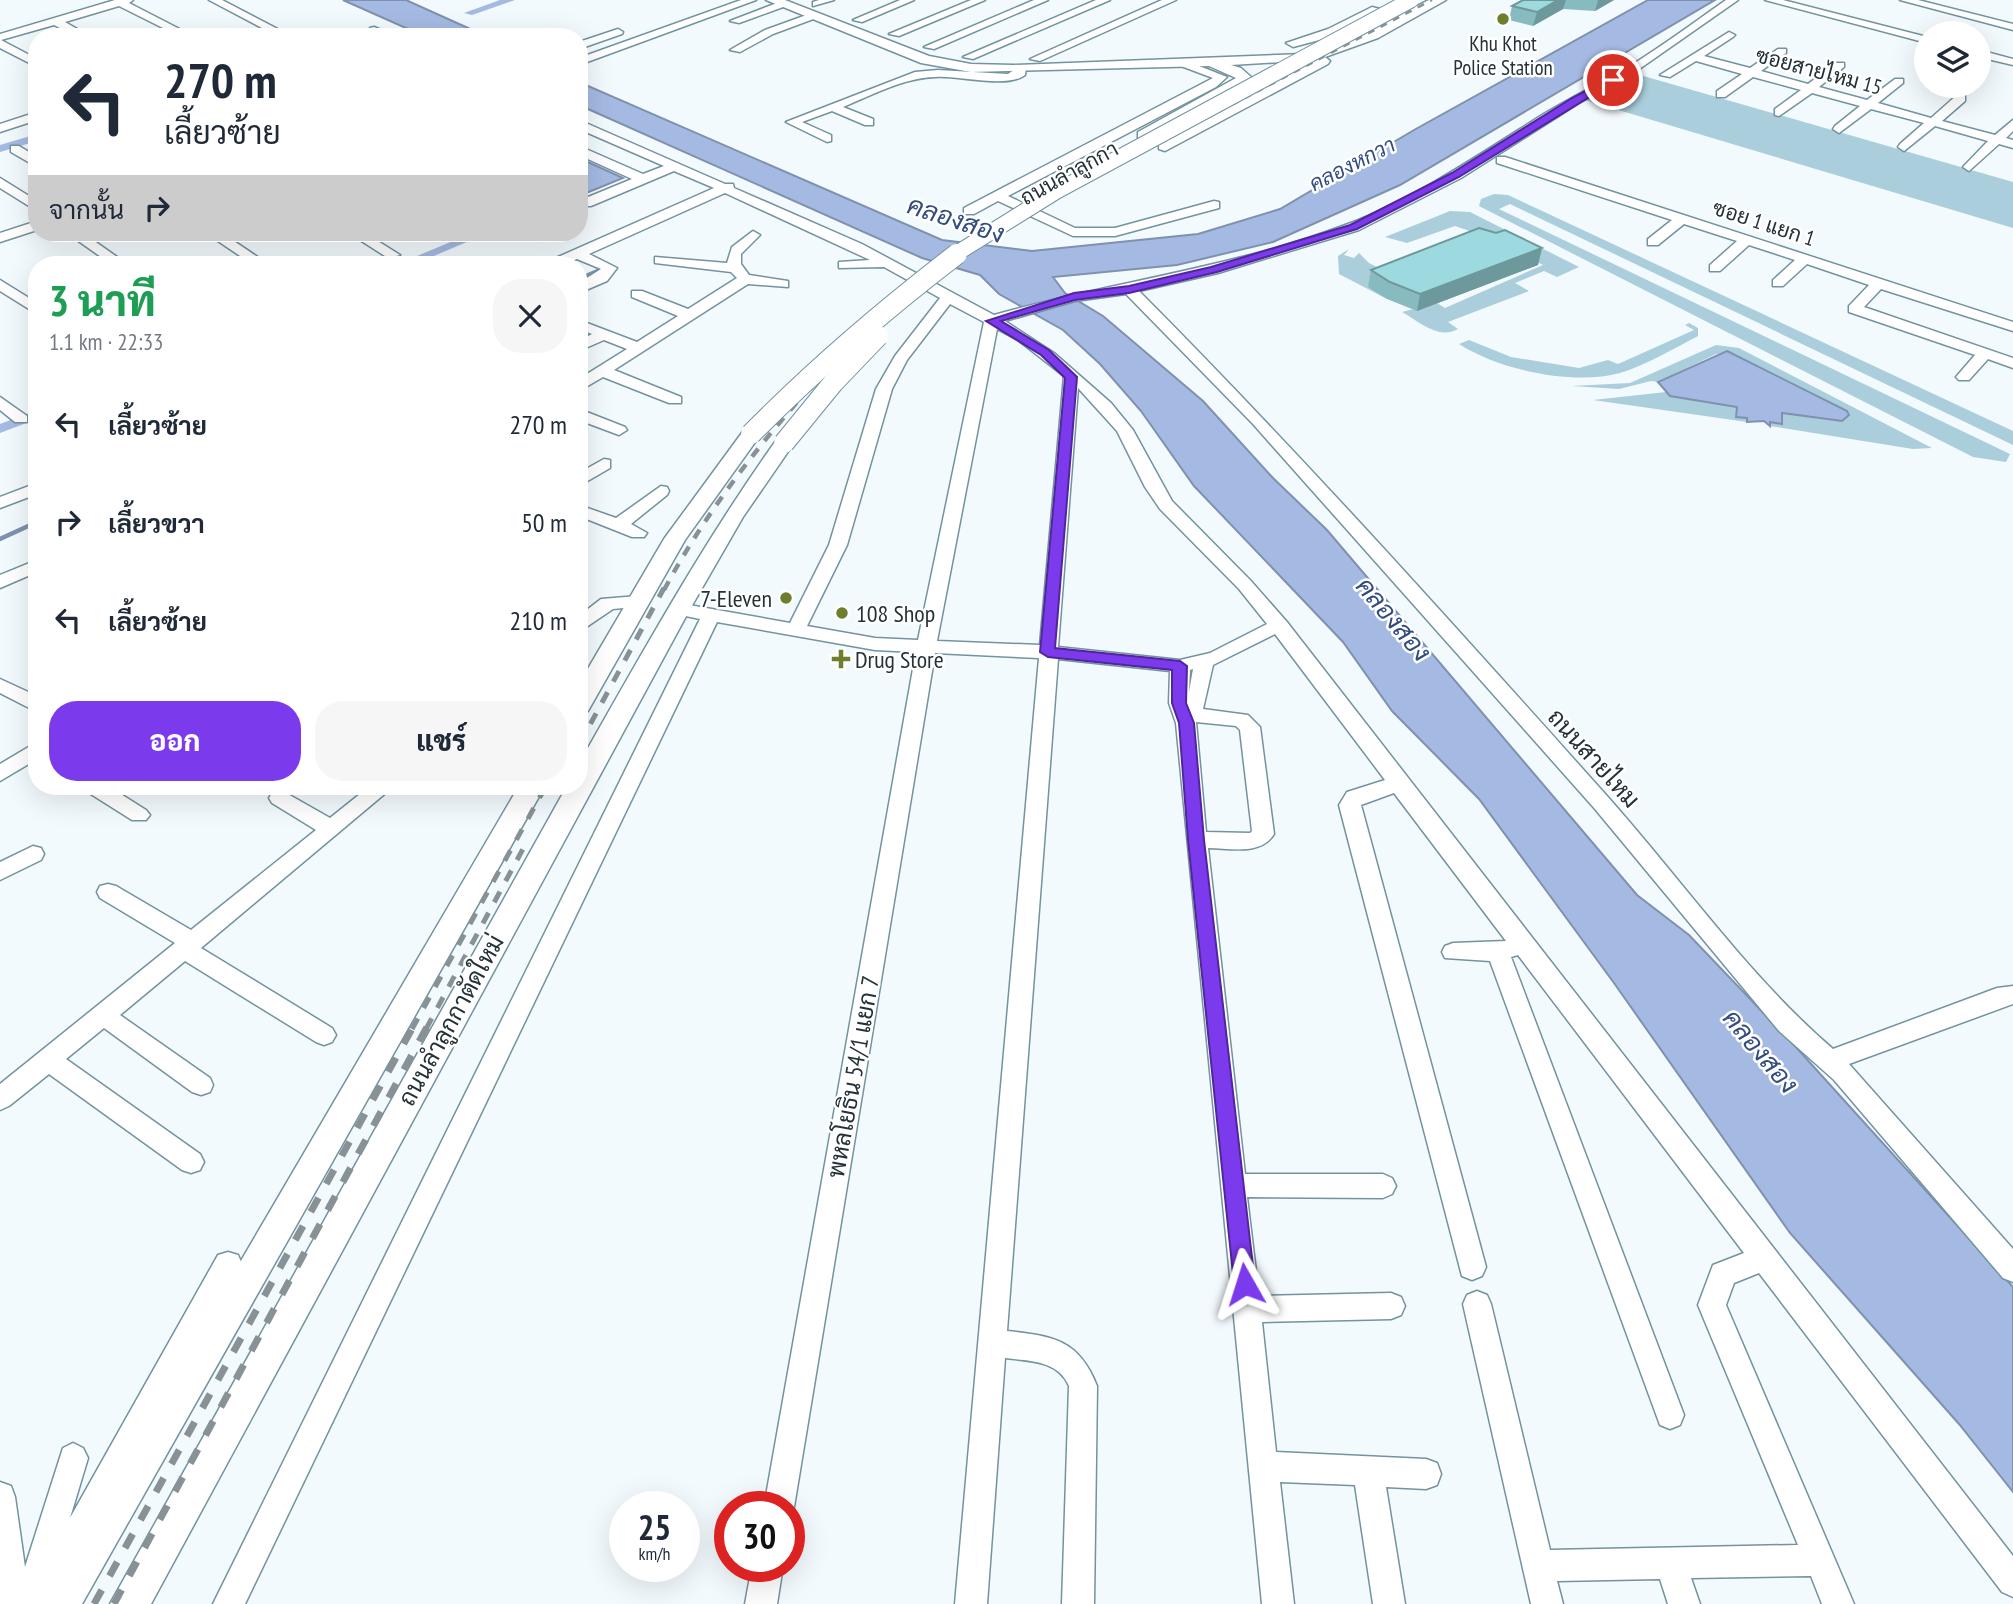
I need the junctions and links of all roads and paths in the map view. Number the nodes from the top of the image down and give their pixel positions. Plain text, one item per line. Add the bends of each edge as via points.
1 (78, 0) edge
2 (214, 0) edge
3 (751, 0) edge
4 (909, 0) edge
5 (980, 0) edge
6 (1043, 0) edge
7 (1105, 0) edge
8 (1171, 0) edge
9 (1398, 0) edge
10 (1411, 0) edge
11 (1440, 0) edge
12 (1733, 0) edge
13 (1770, 0) edge
14 (1905, 0) edge
15 (124, 1) edge
16 (778, 2) edge
17 (1924, 3) edge
18 (816, 5) edge
19 (95, 9) junction
20 (1912, 15) dead end
21 (858, 20) junction
22 (54, 21) junction
23 (721, 26) dead end
24 (2011, 26) edge
25 (30, 28) edge
26 (68, 28) edge
27 (174, 28) edge
28 (270, 28) edge
29 (631, 28) dead end
30 (28, 29) edge
31 (895, 34) junction
32 (1999, 34) dead end
33 (1729, 35) dead end
34 (0, 37) edge
35 (1914, 37) edge
36 (0, 43) edge
37 (588, 43) edge
38 (1349, 46) junction
39 (930, 47) junction
40 (736, 50) dead end
41 (1782, 51) dead end
42 (1991, 56) edge
43 (969, 57) junction
44 (1695, 57) junction
45 (28, 59) edge
46 (588, 59) edge
47 (1036, 59) junction
48 (2013, 62) edge
49 (940, 63) junction
50 (1207, 63) junction
51 (1185, 64) junction
52 (1840, 65) dead end
53 (1022, 69) junction
54 (1751, 72) junction
55 (928, 73) junction
56 (1666, 75) dead end
57 (1293, 76) junction
58 (1899, 81) dead end
59 (1239, 85) junction
60 (1809, 88) junction
61 (1721, 94) dead end
62 (1961, 98) dead end
63 (1868, 104) junction
64 (833, 107) junction
65 (1779, 112) dead end
66 (28, 117) edge
67 (792, 122) junction
68 (869, 122) dead end
69 (1932, 122) junction
70 (2013, 124) edge
71 (0, 128) edge
72 (588, 128) edge
73 (778, 128) dead end
74 (1839, 129) dead end
75 (827, 138) dead end
76 (1997, 140) junction
77 (2013, 144) edge
78 (1904, 147) dead end
79 (15, 149) dead end
80 (588, 154) edge
81 (28, 157) edge
82 (1502, 160) dead end
83 (675, 166) junction
84 (1969, 167) dead end
85 (643, 179) junction
86 (0, 183) edge
87 (728, 187) junction
88 (998, 197) junction
89 (28, 201) edge
90 (588, 202) edge
91 (1214, 205) dead end
92 (1682, 219) junction
93 (28, 227) edge
94 (1058, 228) junction
95 (3, 234) edge
96 (753, 235) dead end
97 (1747, 240) junction
98 (87, 242) edge
99 (226, 242) edge
100 (371, 242) edge
101 (1653, 242) dead end
102 (578, 254) junction
103 (393, 255) dead end
104 (108, 256) edge
105 (248, 256) edge
106 (573, 256) edge
107 (583, 256) edge
108 (588, 258) edge
109 (1805, 259) junction
110 (660, 260) dead end
111 (886, 263) junction
112 (844, 265) dead end
113 (1716, 268) dead end
114 (739, 273) junction
115 (1879, 282) junction
116 (1778, 283) dead end
117 (0, 284) edge
118 (783, 284) dead end
119 (588, 285) edge
120 (1129, 289) junction
121 (637, 294) dead end
122 (948, 297) junction
123 (28, 304) edge
124 (689, 315) junction
125 (1001, 318) junction
126 (2013, 327) edge
127 (588, 328) edge
128 (1914, 328) junction
129 (604, 334) junction
130 (588, 342) edge
131 (1900, 342) dead end
132 (638, 348) junction
133 (1985, 353) junction
134 (2013, 363) edge
135 (601, 371) junction
136 (1071, 377) junction
137 (1964, 377) dead end
138 (588, 380) edge
139 (804, 380) junction
140 (675, 400) dead end
141 (0, 402) edge
142 (21, 418) dead end
143 (588, 418) edge
144 (619, 430) dead end
145 (784, 443) joint
146 (604, 464) dead end
147 (588, 475) edge
148 (661, 491) dead end
149 (28, 492) edge
150 (0, 503) edge
151 (588, 513) edge
152 (619, 525) junction
153 (638, 533) dead end
154 (28, 569) edge
155 (0, 582) edge
156 (638, 602) junction
157 (678, 609) junction
158 (711, 615) junction
159 (588, 618) edge
160 (1280, 625) junction
161 (795, 631) junction
162 (926, 647) junction
163 (1048, 652) junction
164 (1204, 663) junction
165 (1180, 666) junction
166 (0, 685) edge
167 (588, 689) edge
168 (28, 700) edge
169 (1187, 717) junction
170 (28, 755) edge
171 (588, 772) edge
172 (0, 774) edge
173 (1401, 783) junction
174 (108, 795) edge
175 (373, 795) edge
176 (527, 795) edge
177 (576, 795) edge
178 (279, 798) dead end
179 (139, 814) dead end
180 (332, 829) junction
181 (1196, 840) junction
182 (33, 854) dead end
183 (0, 873) edge
184 (108, 892) dead end
185 (1524, 944) junction
186 (188, 946) junction
187 (1453, 952) dead end
188 (1498, 952) junction
189 (2013, 995) edge
190 (103, 1015) junction
191 (324, 1035) dead end
192 (48, 1060) junction
193 (1829, 1061) junction
194 (201, 1085) dead end
195 (0, 1099) edge
196 (191, 1162) dead end
197 (1234, 1185) junction
198 (1383, 1186) dead end
199 (1765, 1258) junction
200 (228, 1264) dead end
201 (1472, 1267) dead end
202 (2013, 1269) edge
203 (1477, 1304) dead end
204 (1391, 1306) dead end
205 (1248, 1309) junction
206 (993, 1343) junction
207 (1670, 1415) dead end
208 (73, 1458) dead end
209 (1265, 1466) junction
210 (1368, 1470) junction
211 (1426, 1474) dead end
212 (782, 1491) edge
213 (0, 1497) edge
214 (1821, 1560) junction
215 (1670, 1562) junction
216 (1538, 1566) junction
217 (2013, 1581) edge
218 (765, 1582) edge
219 (32, 1603) edge
220 (130, 1604) edge
221 (229, 1604) edge
222 (761, 1604) edge
223 (971, 1604) edge
224 (1078, 1604) edge
225 (1278, 1604) edge
226 (1389, 1604) edge
227 (1547, 1604) edge
228 (1684, 1604) edge
229 (1838, 1604) edge

1 - 19 street
2 - 28 street
3 - 46 street
4 - 21 street
5 - 31 street
6 - 39 street
7 - 43 street
8 - 47 street
9 - 47 main road, ถนนลำลูกกา via 1333,32 1273,47 1208,54
10 - 139 main road, ถนนลำลูกกา, bridge via 994,228 912,286
11 - 38 main road, ถนนลำลูกกา
12 - 120 street via 1631,70 1455,175 1354,227 1237,264
13 - 35 street
14 - 17 street
15 - 19 street
15 - 27 street
16 - 18 main road, ถนนลำลูกกา
16 - 23 street
17 - 20 street
17 - 24 street
18 - 21 main road, ถนนลำลูกกา
18 - 40 street via 756,45
18 - 49 main road, ถนนลำลูกกา via 908,54
19 - 22 street
21 - 31 main road, ถนนลำลูกกา
22 - 25 street
22 - 26 street
24 - 32 street
29 - 37 street
30 - 34 street
31 - 39 main road, ถนนลำลูกกา
33 - 44 street
36 - 45 street
38 - 50 main road, ถนนลำลูกกา via 1303,58
38 - 57 main road, ถนนลำลูกกา
39 - 43 main road, ถนนลำลูกกา
41 - 54 street
42 - 48 street
43 - 47 main road, ถนนลำลูกกา
44 - 54 street, ซอยสายไหม 15
44 - 56 street
49 - 53 main road, ถนนลำลูกกา
49 - 55 street
50 - 51 main road, ถนนลำลูกกา
50 - 59 main road via 1236,71 1244,77
51 - 53 main road, ถนนลำลูกกา
51 - 88 street via 1221,77
52 - 60 street
53 - 55 street via 1009,78
54 - 60 street, ซอยสายไหม 15
54 - 61 street
55 - 64 street
57 - 59 main road via 1296,72 1291,69 1275,67
57 - 145 main road, ถนนลำลูกกา, bridge via 1033,218 946,278 854,359
58 - 63 street
59 - 139 main road via 980,224 902,277 835,337
60 - 63 street, ซอยสายไหม 15
60 - 65 street
62 - 69 street
63 - 69 street, ซอยสายไหม 15
63 - 74 street
64 - 67 street
64 - 68 street
66 - 71 street via 15,118
67 - 73 street
67 - 75 street
69 - 76 street, ซอยสายไหม 15
69 - 78 street
70 - 76 street
72 - 83 street
76 - 77 street, ซอยสายไหม 15
76 - 84 street
79 - 81 street
80 - 85 street
82 - 92 street, ซอย 1 แยก 1
83 - 85 street
83 - 87 street
85 - 90 street
86 - 89 street
87 - 102 street
87 - 111 street
88 - 94 street
88 - 94 street via 969,211 1000,222
91 - 94 street via 1115,232
92 - 97 street, ซอย 1 แยก 1
92 - 101 street
93 - 95 street
96 - 114 street via 736,249
97 - 109 street, ซอย 1 แยก 1
97 - 113 street
98 - 104 street
99 - 105 street
100 - 103 street
102 - 106 street
102 - 107 street
108 - 119 street via 610,268
109 - 115 street, ซอย 1 แยก 1
109 - 116 street
110 - 114 street
111 - 112 street
111 - 122 street
114 - 118 street
114 - 124 street
115 - 126 street, ซอย 1 แยก 1
115 - 128 street via 1854,309
117 - 123 street
120 - 125 street via 1074,297
120 - 193 street, ถนนสายไหม via 1259,421 1602,804 1787,1024
121 - 124 street
122 - 125 street
122 - 161 street via 884,389 838,545
124 - 132 street
125 - 136 street
125 - 162 street, พหลโยธิน 54/1 แยก 7
127 - 129 street
128 - 131 street
128 - 133 street
129 - 130 street
129 - 132 street
132 - 135 street
133 - 134 street
133 - 137 street
135 - 138 street
135 - 140 street
136 - 160 street via 1125,431 1167,506
136 - 163 street
139 - 156 main road, ถนนลำลูกกา, bridge via 751,434 680,531
141 - 142 street
143 - 144 street
145 - 157 main road, ถนนลำลูกกาตัดใหม่ via 726,526
146 - 147 street
148 - 152 street
149 - 150 street
151 - 152 street
152 - 153 street
154 - 155 street
156 - 159 street via 608,603
156 - 167 main road
157 - 158 street
157 - 171 main road, ถนนลำลูกกาตัดใหม่
158 - 161 street
158 - 221 street
160 - 164 street
160 - 173 street
161 - 162 street
162 - 163 street
162 - 212 street, พหลโยธิน 54/1 แยก 7
163 - 165 street
163 - 206 street
164 - 165 street
164 - 169 street via 1197,703
165 - 169 street via 1179,703
166 - 168 street
169 - 181 street
169 - 181 street via 1241,720 1250,727 1263,834 1254,841
170 - 172 street
173 - 185 street
173 - 201 street via 1354,797 1350,805
174 - 179 street
175 - 180 street
176 - 219 main road, ถนนลำลูกกาตัดใหม่
177 - 220 main road, ถนนลำลูกกาตัดใหม่
178 - 180 street
180 - 186 street
181 - 197 street
182 - 183 street
184 - 186 street
185 - 188 street
185 - 199 street
186 - 190 street
186 - 191 street
187 - 188 street
188 - 207 street
189 - 193 street
190 - 192 street
190 - 194 street
192 - 195 street
192 - 196 street
193 - 202 street, ถนนสายไหม
197 - 198 street
197 - 205 street
199 - 214 street via 1723,1274 1712,1305
199 - 217 street
200 - 219 street via 61,1566
203 - 216 street
204 - 205 street
205 - 209 street
206 - 223 street
206 - 224 street via 1062,1354 1078,1367 1083,1386
208 - 219 street
209 - 210 street
209 - 225 street
210 - 211 street
210 - 226 street
213 - 219 street
214 - 215 street
214 - 229 street
215 - 216 street
215 - 228 street
216 - 227 street
218 - 222 street

